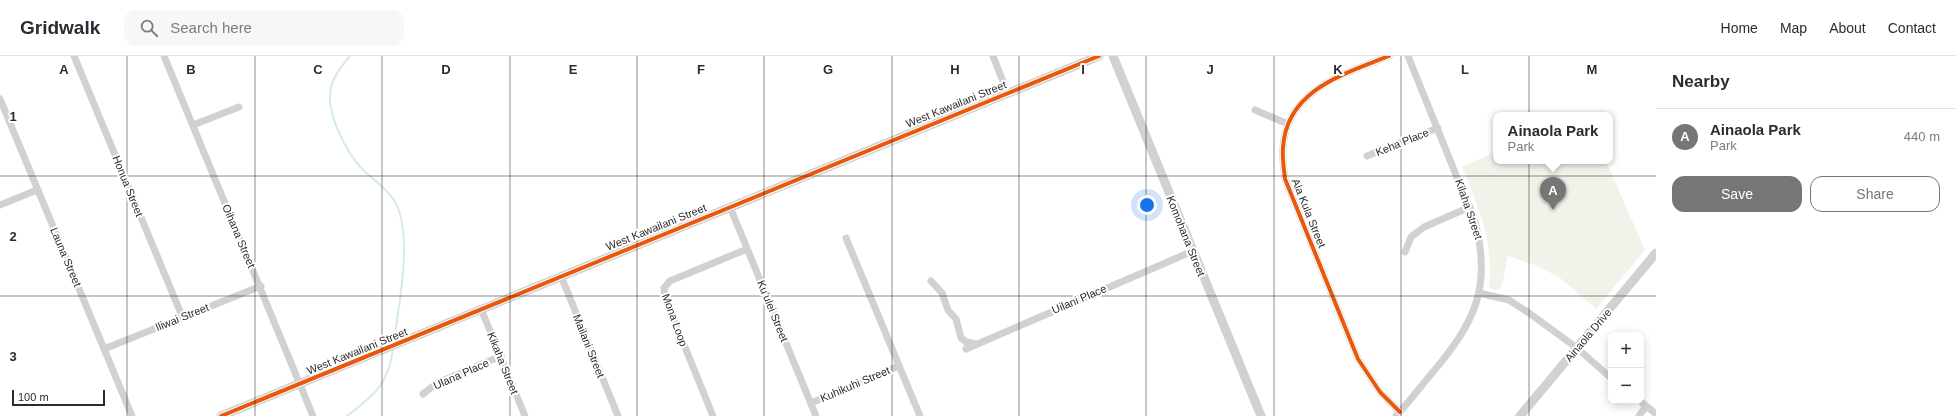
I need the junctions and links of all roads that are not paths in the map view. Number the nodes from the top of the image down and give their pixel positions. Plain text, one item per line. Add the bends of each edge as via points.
1 (74, 56) edge
2 (164, 56) edge
3 (993, 56) edge
4 (1099, 56) edge
5 (1113, 56) edge
6 (1389, 56) edge
7 (1408, 56) edge
8 (1008, 92) junction
9 (0, 98) edge
10 (239, 107) dead end
11 (1255, 110) dead end
12 (1288, 124) junction
13 (193, 125) junction
14 (1438, 128) junction
15 (1367, 156) dead end
16 (38, 190) junction
17 (0, 205) edge
18 (730, 207) junction
19 (1470, 207) junction
20 (846, 238) dead end
21 (747, 249) junction
22 (1193, 252) junction
23 (1405, 252) dead end
24 (1656, 254) edge
25 (561, 276) junction
26 (931, 281) dead end
27 (261, 286) junction
28 (1479, 293) junction
29 (481, 309) junction
30 (182, 316) junction
31 (976, 344) junction
32 (1577, 348) junction
33 (104, 349) junction
34 (966, 349) dead end
35 (501, 356) junction
36 (899, 366) junction
37 (1608, 375) edge
38 (300, 383) junction
39 (423, 394) dead end
40 (811, 403) junction
41 (1644, 404) edge
42 (1646, 406) junction
43 (1398, 414) edge
44 (1656, 414) edge
45 (132, 416) edge
46 (221, 416) edge
47 (313, 416) edge
48 (525, 416) edge
49 (618, 416) edge
50 (713, 416) edge
51 (816, 416) edge
52 (920, 416) edge
53 (1261, 416) edge
54 (1520, 416) edge
55 (1639, 416) edge

1 - 30 street, Honua Street
2 - 13 street, Oihana Street
3 - 8 street
4 - 8 street, West Kawailani Street
5 - 22 street, Komohana Street
6 - 12 street, Ala Kula Street via 1329,80 1310,94
7 - 14 street, Kilaha Street
8 - 18 street, West Kawailani Street
9 - 16 street, Launa Street
10 - 13 street
11 - 12 street
12 - 43 street, Ala Kula Street via 1283,148 1285,179 1358,359
13 - 27 street, Oihana Street
14 - 15 street, Keha Place
14 - 19 street, Kilaha Street
16 - 17 street
16 - 33 street, Launa Street
18 - 21 street, Ku'ulei Street
18 - 25 street, West Kawailani Street
19 - 23 street via 1424,227 1411,237
19 - 28 street, Kilaha Street via 1481,245
20 - 36 street
21 - 40 street, Ku'ulei Street
21 - 50 street, Mona Loop via 670,281 664,288 665,298
22 - 31 street, Uilani Place
22 - 53 street, Komohana Street
24 - 32 street, Ainaola Drive
25 - 29 street, West Kawailani Street
25 - 49 street, Mailani Street
26 - 31 street via 942,293 948,310 956,319 961,338
27 - 30 street, Iliwai Street
27 - 38 street, Oihana Street
28 - 32 street via 1509,300
28 - 43 street, Kilaha Street via 1471,319 1456,344
29 - 35 street, Kikaha Street
29 - 38 street, West Kawailani Street
30 - 33 street, Iliwai Street
31 - 34 street, Uilani Place
32 - 37 street
32 - 54 street, Ainaola Drive
33 - 45 street, Launa Street
35 - 39 street, Ulana Place via 437,384
35 - 48 street, Kikaha Street
36 - 40 street, Kuhikuhi Street
36 - 52 street
38 - 46 street, West Kawailani Street
38 - 47 street, Oihana Street
40 - 51 street, Ku'ulei Street
41 - 42 street
42 - 44 street
42 - 55 street

